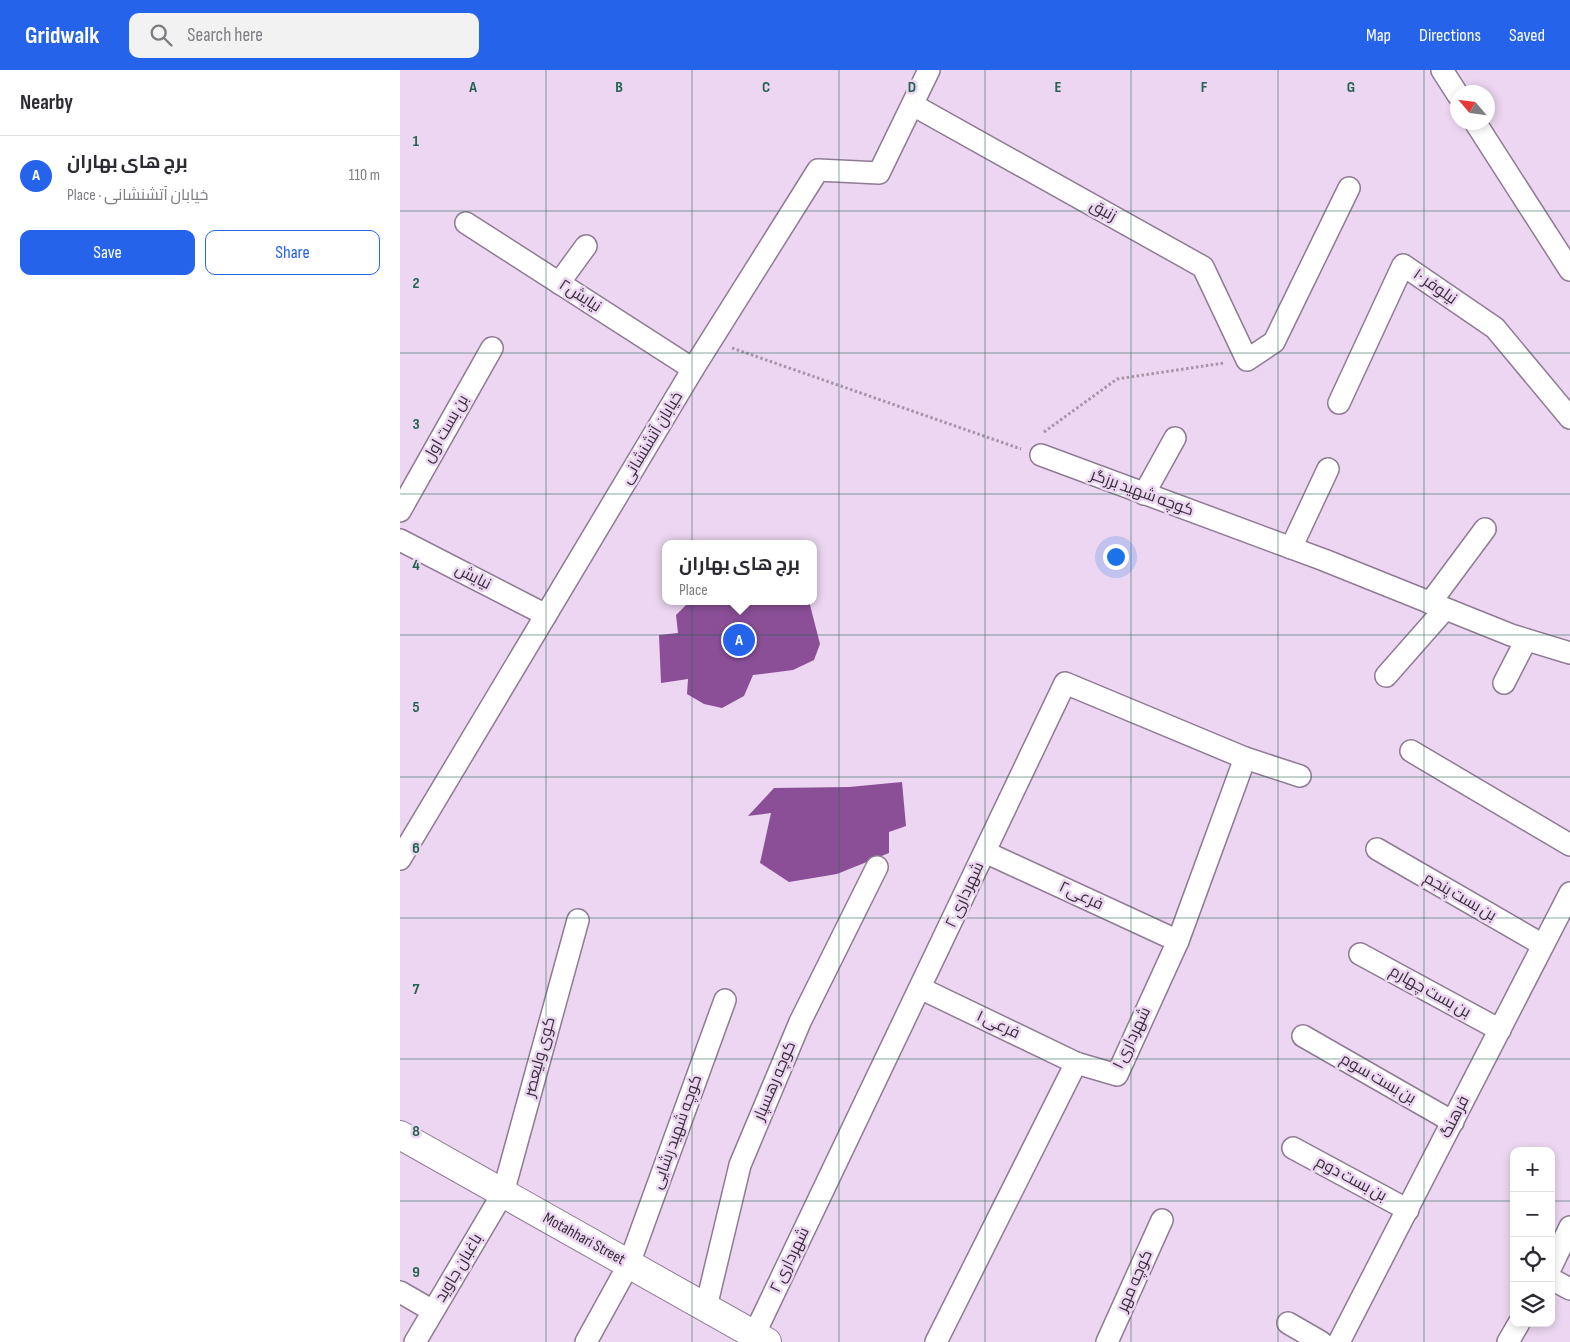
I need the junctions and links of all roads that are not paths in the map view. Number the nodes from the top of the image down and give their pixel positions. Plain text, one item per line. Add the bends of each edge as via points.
1 (928, 70) edge
2 (1442, 70) edge
3 (1452, 85) edge
4 (913, 105) junction
5 (1480, 130) edge
6 (1349, 188) dead end
7 (466, 223) dead end
8 (586, 246) dead end
9 (1570, 270) edge
10 (559, 283) junction
11 (492, 348) dead end
12 (693, 369) junction
13 (1339, 403) dead end
14 (1570, 418) edge
15 (1175, 438) dead end
16 (1039, 446) road end
17 (1328, 469) dead end
18 (1144, 494) junction
19 (400, 510) edge
20 (1485, 529) dead end
21 (400, 540) edge
22 (1291, 548) junction
23 (1437, 606) junction
24 (546, 615) junction
25 (1526, 640) junction
26 (1570, 652) edge
27 (1386, 676) dead end
28 (1504, 683) dead end
29 (1411, 751) dead end
30 (1245, 758) junction
31 (1300, 776) dead end
32 (1570, 845) edge
33 (1376, 849) dead end
34 (985, 852) junction
35 (400, 859) edge
36 (877, 867) dead end
37 (1570, 892) edge
38 (578, 920) dead end
39 (1178, 941) junction
40 (1543, 945) junction
41 (1360, 954) dead end
42 (920, 988) junction
43 (725, 1000) dead end
44 (1500, 1030) junction
45 (1303, 1036) dead end
46 (1076, 1063) junction
47 (1453, 1122) junction
48 (400, 1135) edge
49 (1294, 1148) dead end
50 (503, 1193) junction
51 (1408, 1210) junction
52 (1162, 1220) dead end
53 (1570, 1227) edge
54 (1555, 1259) edge
55 (629, 1264) junction
56 (1555, 1281) edge
57 (1570, 1289) edge
58 (400, 1292) edge
59 (706, 1308) junction
60 (433, 1311) junction
61 (1288, 1323) dead end
62 (1517, 1327) edge
63 (761, 1338) edge
64 (415, 1342) edge
65 (586, 1342) edge
66 (936, 1342) edge
67 (1107, 1342) edge
68 (1321, 1342) edge
69 (1339, 1342) edge
70 (1508, 1342) edge

1 - 4 street, خیابان آتشنشانی
2 - 3 street
4 - 6 street, زنبق via 1204,267 1247,360 1274,342
4 - 12 street, خیابان آتشنشانی via 880,172 818,170
5 - 9 street
7 - 10 street, نیایش۲
8 - 10 street
10 - 12 street, نیایش۲
11 - 19 street, بن بست اول
12 - 24 street, خیابان آتشنشانی
13 - 14 street, نیلوفر ۱۰ via 1403,265 1495,328
15 - 18 street
16 - 18 street, کوچه شهید برزگر
17 - 22 street
18 - 22 street, کوچه شهید برزگر
20 - 23 street
21 - 24 street, نیایش
22 - 23 street, کوچه شهید برزگر
23 - 25 street, کوچه شهید برزگر
23 - 27 street
24 - 35 street, خیابان آتشنشانی
25 - 26 street, کوچه شهید برزگر
25 - 28 street
29 - 32 street
30 - 31 street, شهرداری ۲
30 - 34 street, شهرداری ۲ via 1065,683
30 - 39 street, شهرداری ۱
33 - 40 street, بن بست پنجم
34 - 39 street, فرعی۲
34 - 42 street, شهرداری ۲
36 - 59 street, کوچه رهسپار via 800,1022 740,1165
37 - 40 street, فرهنگ
38 - 50 street, کوی ولیعصر
39 - 46 street, شهرداری ۱ via 1117,1075
40 - 44 street, فرهنگ
41 - 44 street, بن بست چهارم
42 - 46 street, فرعی ۱
42 - 63 street, شهرداری ۲
43 - 55 street, کوچه شهید رشایی
44 - 47 street, فرهنگ
45 - 47 street, بن بست سوم
46 - 66 street
47 - 51 street, فرهنگ
48 - 50 main road, Motahhari Street
49 - 51 street, بن بست دوم
50 - 55 main road, Motahhari Street
50 - 60 street, باغبان جاوید
51 - 69 street, فرهنگ
52 - 67 street, کوچه مهر
53 - 54 street
55 - 59 main road, Motahhari Street
55 - 65 street, کوچه شهید رشایی
56 - 57 street
58 - 60 street
59 - 63 main road, Motahhari Street
60 - 64 street, باغبان جاوید
61 - 68 street
62 - 70 street

